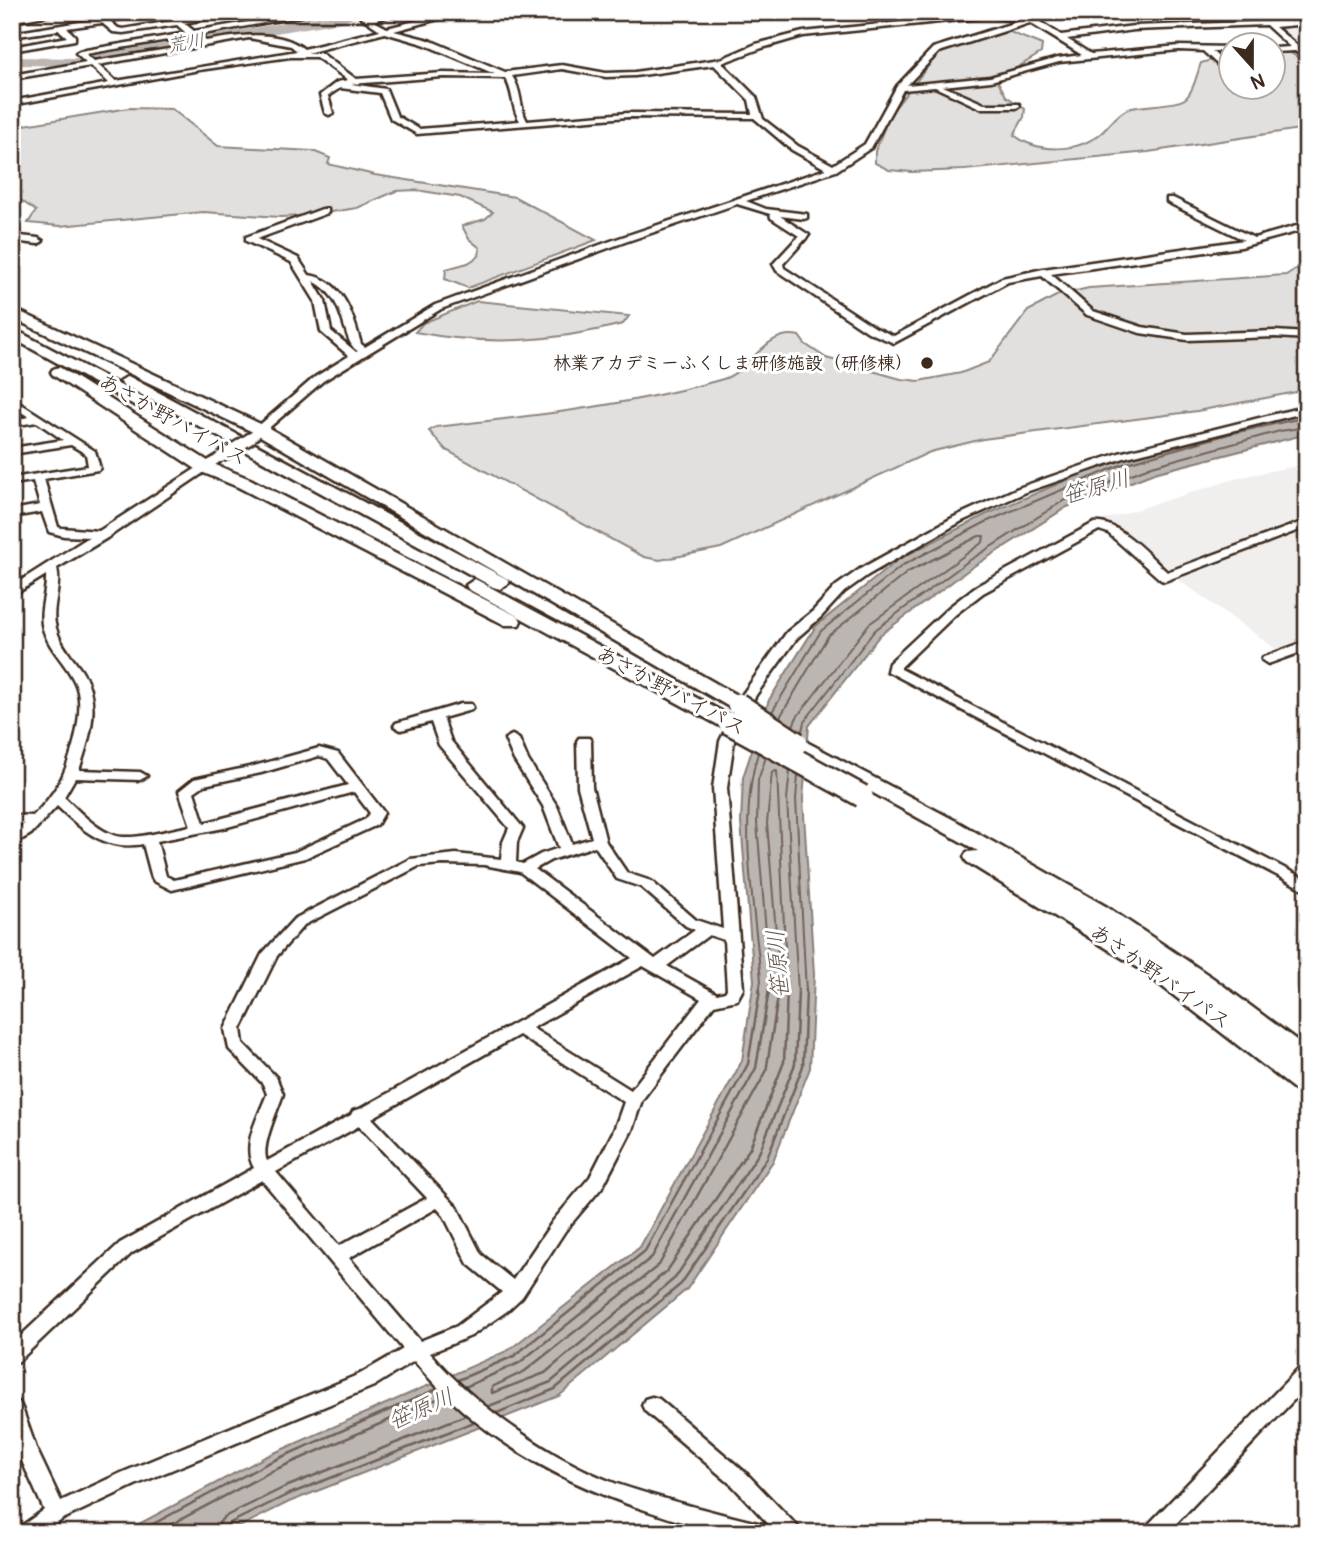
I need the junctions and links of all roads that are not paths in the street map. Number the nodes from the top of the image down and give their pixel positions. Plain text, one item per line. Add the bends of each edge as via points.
1 (63, 12) edge
2 (94, 12) edge
3 (153, 12) edge
4 (269, 12) edge
5 (321, 12) edge
6 (356, 12) edge
7 (398, 12) edge
8 (461, 12) edge
9 (1056, 12) edge
10 (228, 13) edge
11 (876, 16) dead end
12 (12, 20) edge
13 (103, 20) junction
14 (368, 20) junction
15 (1031, 20) junction
16 (178, 22) junction
17 (1307, 22) edge
18 (1271, 23) junction
19 (886, 25) junction
20 (1203, 26) junction
21 (61, 27) junction
22 (386, 31) junction
23 (193, 33) junction
24 (268, 33) dead end
25 (1210, 33) dead end
26 (12, 35) edge
27 (246, 36) junction
28 (1058, 38) junction
29 (206, 43) junction
30 (1205, 48) junction
31 (12, 49) edge
32 (1218, 49) edge
33 (1288, 49) edge
34 (1295, 49) junction
35 (303, 52) junction
36 (156, 53) junction
37 (290, 55) junction
38 (1090, 57) junction
39 (1307, 58) edge
40 (165, 60) dead end
41 (716, 62) junction
42 (1218, 62) edge
43 (90, 64) junction
44 (180, 72) junction
45 (506, 75) junction
46 (12, 77) edge
47 (106, 77) junction
48 (354, 81) junction
49 (115, 84) junction
50 (340, 84) junction
51 (935, 86) junction
52 (900, 88) junction
53 (12, 103) edge
54 (1016, 106) dead end
55 (329, 113) dead end
56 (756, 116) junction
57 (525, 123) junction
58 (833, 169) junction
59 (1170, 200) dead end
60 (737, 201) junction
61 (325, 211) dead end
62 (775, 213) junction
63 (804, 216) dead end
64 (1307, 226) edge
65 (12, 238) edge
66 (38, 241) dead end
67 (1253, 241) junction
68 (1043, 272) junction
69 (305, 277) junction
70 (12, 312) edge
71 (12, 319) edge
72 (12, 332) edge
73 (1307, 336) edge
74 (12, 343) edge
75 (359, 353) junction
76 (12, 401) edge
77 (1307, 409) edge
78 (38, 419) junction
79 (12, 423) edge
80 (256, 434) junction
81 (75, 441) junction
82 (12, 451) edge
83 (213, 462) junction
84 (38, 477) junction
85 (12, 481) edge
86 (47, 508) junction
87 (12, 514) edge
88 (1303, 528) edge
89 (103, 535) junction
90 (51, 569) junction
91 (12, 592) edge
92 (1307, 645) edge
93 (1268, 660) dead end
94 (466, 707) dead end
95 (733, 712) junction
96 (436, 716) junction
97 (401, 726) dead end
98 (512, 739) dead end
99 (584, 741) dead end
100 (68, 774) junction
101 (140, 776) dead end
102 (357, 787) junction
103 (864, 789) junction
104 (56, 797) junction
105 (12, 819) edge
106 (37, 821) junction
107 (199, 829) junction
108 (149, 839) junction
109 (12, 841) edge
110 (599, 842) junction
111 (567, 851) junction
112 (508, 864) junction
113 (524, 869) junction
114 (1307, 886) edge
115 (707, 929) junction
116 (730, 937) junction
117 (649, 963) junction
118 (711, 998) junction
119 (518, 1027) junction
120 (1307, 1061) edge
121 (1307, 1086) edge
122 (633, 1099) junction
123 (359, 1115) junction
124 (263, 1169) junction
125 (439, 1199) junction
126 (337, 1256) junction
127 (514, 1292) junction
128 (417, 1350) junction
129 (12, 1356) edge
130 (1307, 1373) edge
131 (652, 1405) dead end
132 (12, 1408) edge
133 (19, 1451) edge
134 (56, 1513) junction
135 (27, 1533) edge
136 (762, 1533) edge
137 (791, 1533) edge
138 (1153, 1533) edge

1 - 12 street
2 - 13 street
3 - 13 street
4 - 10 street via 236,17
5 - 23 street
6 - 14 street
7 - 14 street
8 - 22 street
9 - 15 street
10 - 16 street
11 - 19 street
13 - 16 street via 123,31
13 - 21 street
14 - 22 street
15 - 19 street via 989,15
15 - 28 street
15 - 52 street via 947,44
16 - 23 street
17 - 18 street
18 - 20 street
18 - 34 street
19 - 41 street via 803,34
20 - 25 street
20 - 28 street
21 - 26 street
21 - 31 street via 72,37
22 - 35 street
22 - 45 street via 426,41
23 - 29 street
23 - 43 street via 80,54
24 - 27 street
27 - 29 street
27 - 35 street via 293,44
28 - 38 street
29 - 36 street
30 - 32 street
30 - 38 street
30 - 42 street
33 - 34 street
34 - 39 street
35 - 37 street
36 - 40 street
36 - 43 street
37 - 44 street
37 - 48 street via 318,55
38 - 51 street
41 - 45 street via 635,74 606,75 562,67
41 - 56 street via 753,99
43 - 46 street
43 - 47 street
44 - 47 street via 173,66
44 - 49 street
45 - 48 street
45 - 57 street via 515,85 516,111
47 - 49 street
48 - 50 street
49 - 53 street
50 - 55 street via 324,95
50 - 57 street via 384,92 392,114 415,131
51 - 52 street
51 - 54 street via 983,106
52 - 58 street via 868,146
56 - 57 street via 628,115
56 - 58 street via 795,148
58 - 60 street
59 - 67 street
60 - 62 street
60 - 75 street via 438,307
61 - 69 street via 249,239 290,256
62 - 63 street
62 - 68 street via 778,220 804,235 778,264 780,269 894,340 997,283
64 - 67 street
65 - 66 street
67 - 68 street
68 - 73 street via 1090,313 1140,330 1187,337
69 - 75 street via 320,301 327,332
69 - 75 street via 318,279 339,298
70 - 80 highway
71 - 95 highway, あさか野バイパス
72 - 95 highway, あさか野バイパス
74 - 83 highway
75 - 80 street via 319,379
76 - 78 street
77 - 116 street via 1123,454 1022,491 904,547 840,589 792,635 749,695 727,741 720,788
78 - 79 street
78 - 81 street
80 - 83 street, bridge
80 - 95 highway
81 - 82 street
81 - 84 street via 91,453 94,468
83 - 89 street
83 - 95 highway via 254,488 653,692
84 - 85 street
84 - 86 street
86 - 87 street
86 - 89 street via 57,532
88 - 114 street via 1165,577 1112,530 1098,526 979,590 894,666 894,671
89 - 90 street
90 - 91 street
90 - 100 street via 49,628 86,699 87,717
92 - 93 street
94 - 96 street
95 - 103 highway, あさか野バイパス, bridge
95 - 103 highway, あさか野バイパス, bridge via 797,743
96 - 97 street
96 - 112 street via 444,742 516,828
98 - 111 street via 550,806
99 - 110 street via 584,787
100 - 101 street
100 - 104 street
102 - 107 street
102 - 107 street via 333,756 319,752 199,782 186,791
102 - 108 street via 377,813 372,822 306,853 266,864 172,885 159,878
103 - 120 highway, あさか野バイパス via 999,853 1100,913
103 - 121 highway, あさか野バイパス via 1145,962
104 - 106 street
104 - 108 street via 108,839
105 - 106 street
106 - 109 street
107 - 108 street
110 - 111 street
110 - 115 street via 620,875 646,884 687,920
111 - 113 street
112 - 113 street
112 - 124 street via 454,858 415,862 299,922 270,954 233,1029 235,1045 270,1081 275,1094 258,1139 256,1156
113 - 117 street
115 - 116 street
115 - 117 street
116 - 118 street via 735,989 724,1000
117 - 118 street
117 - 119 street
118 - 122 street
119 - 122 street
119 - 123 street
122 - 127 street via 597,1181
123 - 124 street
123 - 125 street
124 - 126 street
124 - 129 street via 126,1248
125 - 126 street
125 - 127 street via 456,1219 474,1259
126 - 128 street
127 - 128 street via 478,1322
128 - 134 street via 340,1393
128 - 136 street via 491,1424 570,1472 636,1499
130 - 138 street
131 - 137 street via 740,1480
132 - 133 street
133 - 134 street
134 - 135 street

